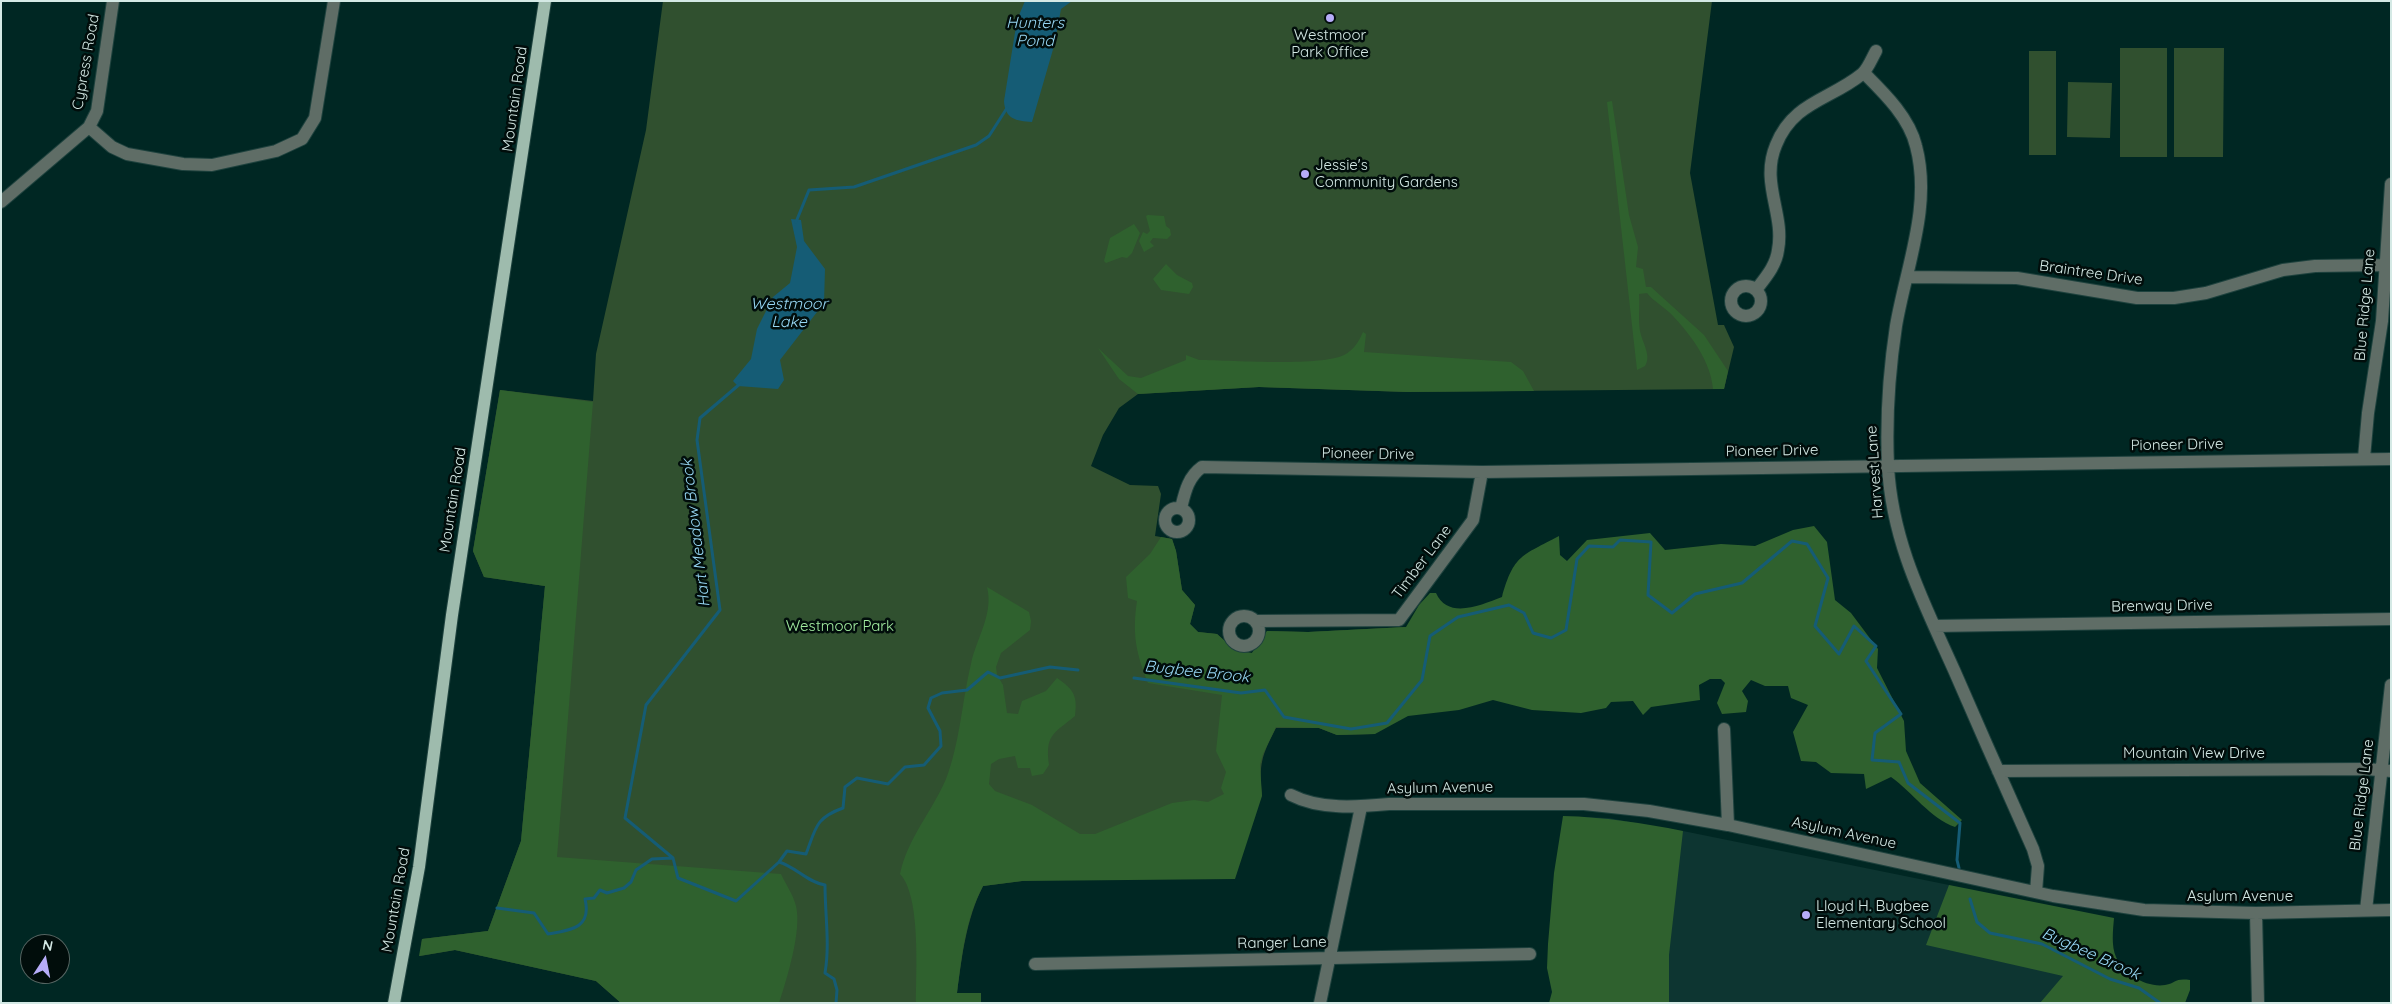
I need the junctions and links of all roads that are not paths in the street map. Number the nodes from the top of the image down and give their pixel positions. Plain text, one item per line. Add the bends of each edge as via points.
1 (113, 1) edge
2 (334, 1) edge
3 (545, 1) edge
4 (1876, 51) dead end
5 (1864, 72) junction
6 (88, 127) junction
7 (2391, 184) edge
8 (1, 202) edge
9 (2385, 265) junction
10 (1908, 277) junction
11 (1756, 290) dead end
12 (2364, 458) junction
13 (2391, 458) edge
14 (1888, 466) junction
15 (1482, 472) junction
16 (1181, 508) dead end
17 (2391, 619) edge
18 (1255, 621) dead end
19 (1934, 626) junction
20 (2391, 684) edge
21 (1724, 730) dead end
22 (1998, 771) junction
23 (2386, 771) edge
24 (1291, 795) dead end
25 (1361, 807) junction
26 (1728, 825) junction
27 (2036, 892) junction
28 (2366, 910) junction
29 (2391, 910) edge
30 (2256, 913) junction
31 (1530, 954) dead end
32 (1330, 959) junction
33 (1035, 964) dead end
34 (394, 1003) edge
35 (1320, 1003) edge
36 (2258, 1003) edge

1 - 6 street, Cypress Road via 97,110
2 - 6 street via 315,118 302,139 276,151 212,165 183,164 127,154 112,147
3 - 34 main road, Mountain Road via 452,615 419,867
4 - 5 street
5 - 10 street, Harvest Lane via 1904,119 1916,145 1920,165 1920,201
5 - 11 street via 1798,112 1780,134 1769,176 1778,224 1778,252 1771,270
6 - 8 street
7 - 9 street, Blue Ridge Lane
9 - 10 street, Braintree Drive via 2282,270 2206,293 2174,298 2137,298 2016,278
9 - 12 street, Blue Ridge Lane via 2382,321
10 - 14 street, Harvest Lane via 1892,360
12 - 13 street, Pioneer Drive
12 - 14 street, Pioneer Drive
14 - 15 street, Pioneer Drive
14 - 19 street, Harvest Lane via 1900,540
15 - 16 street, Pioneer Drive via 1202,467 1188,483
15 - 18 street, Timber Lane via 1473,520 1398,620
17 - 19 street, Brenway Drive
19 - 22 street, Harvest Lane
20 - 23 street, Blue Ridge Lane
21 - 26 street
22 - 23 street, Mountain View Drive
22 - 27 street, Harvest Lane via 2037,860
23 - 28 street, Blue Ridge Lane
24 - 25 street, Asylum Avenue via 1316,804
25 - 26 street, Asylum Avenue via 1388,804 1584,804
25 - 32 street
26 - 27 street, Asylum Avenue
27 - 30 street, Asylum Avenue via 2144,910
28 - 29 street, Asylum Avenue
28 - 30 street, Asylum Avenue
30 - 36 street
31 - 32 street, Ranger Lane
32 - 33 street, Ranger Lane
32 - 35 street

